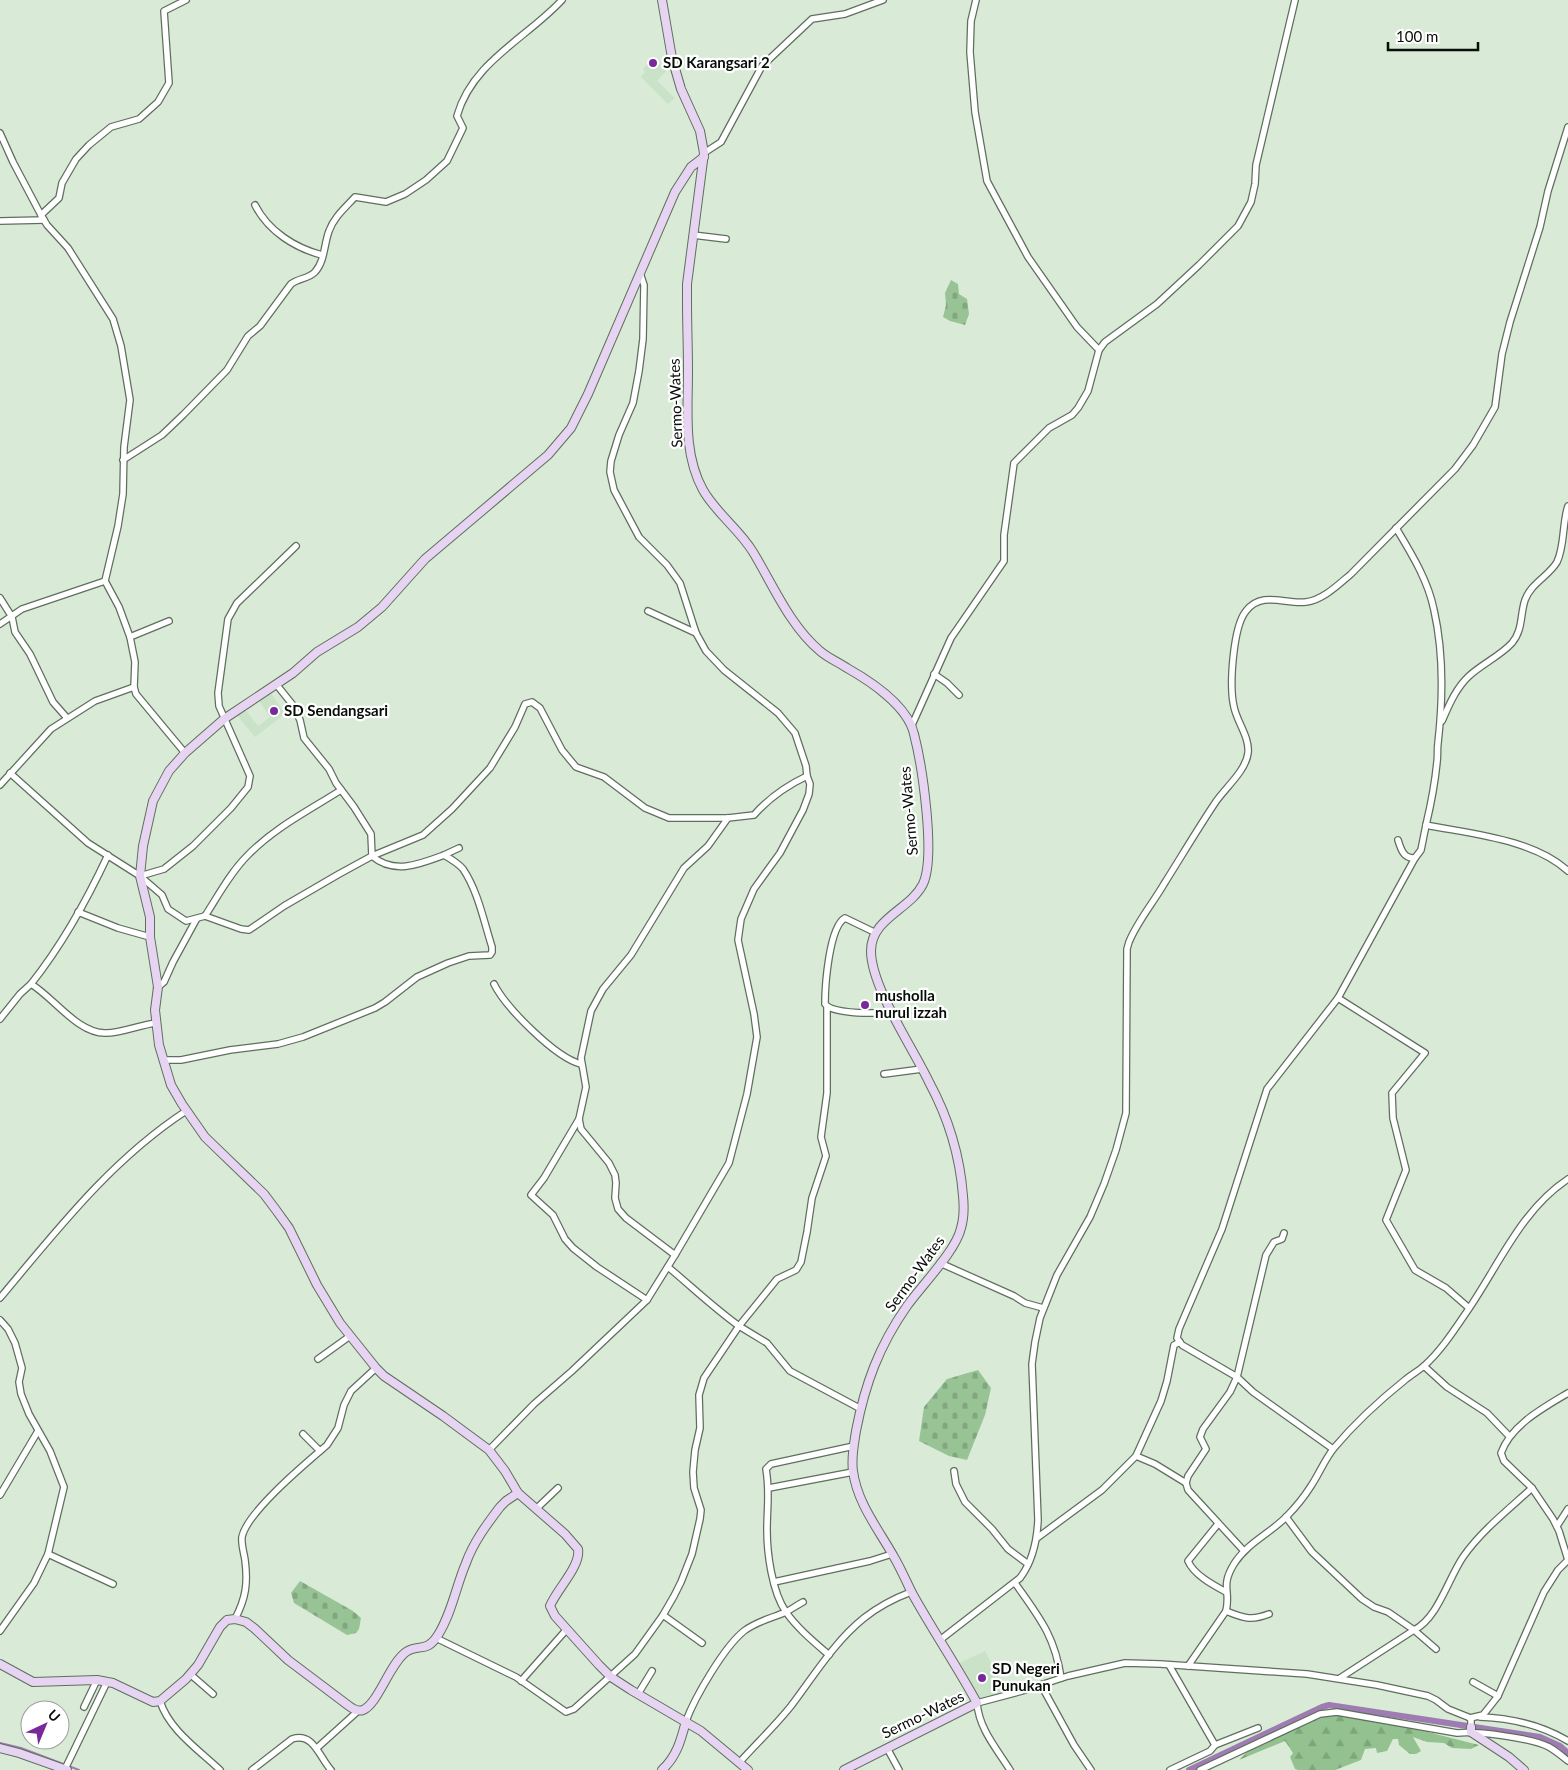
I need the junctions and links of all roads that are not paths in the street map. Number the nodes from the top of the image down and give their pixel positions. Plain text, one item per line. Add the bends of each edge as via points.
1 (186, 0) edge
2 (562, 0) edge
3 (662, 0) edge
4 (883, 0) edge
5 (976, 0) edge
6 (1295, 0) edge
7 (1568, 127) edge
8 (0, 134) edge
9 (704, 155) junction
10 (255, 205) dead end
11 (42, 217) junction
12 (0, 221) edge
13 (693, 235) junction
14 (726, 239) dead end
15 (322, 255) junction
16 (640, 273) junction
17 (1099, 350) junction
18 (123, 460) junction
19 (1568, 506) edge
20 (1396, 528) junction
21 (296, 546) dead end
22 (105, 582) junction
23 (0, 598) edge
24 (648, 611) dead end
25 (12, 617) junction
26 (169, 621) dead end
27 (0, 624) edge
28 (696, 633) junction
29 (130, 636) junction
30 (934, 674) junction
31 (276, 684) junction
32 (134, 687) junction
33 (959, 695) dead end
34 (67, 718) junction
35 (224, 719) junction
36 (1440, 724) junction
37 (912, 725) junction
38 (185, 753) junction
39 (10, 773) junction
40 (807, 776) junction
41 (0, 784) edge
42 (341, 790) junction
43 (728, 818) junction
44 (1426, 825) junction
45 (1398, 840) dead end
46 (459, 848) dead end
47 (108, 855) junction
48 (444, 855) junction
49 (372, 856) junction
50 (1415, 858) junction
51 (1568, 871) edge
52 (140, 876) junction
53 (78, 912) junction
54 (205, 916) junction
55 (196, 920) junction
56 (876, 932) junction
57 (150, 936) junction
58 (31, 984) junction
59 (494, 984) dead end
60 (158, 988) junction
61 (1338, 998) junction
62 (827, 1007) junction
63 (893, 1013) junction
64 (0, 1018) edge
65 (156, 1023) junction
66 (162, 1060) junction
67 (581, 1064) junction
68 (922, 1069) junction
69 (884, 1074) dead end
70 (186, 1111) junction
71 (579, 1119) junction
72 (1568, 1179) edge
73 (1284, 1233) dead end
74 (675, 1255) junction
75 (940, 1263) junction
76 (668, 1267) junction
77 (0, 1298) edge
78 (647, 1300) junction
79 (1043, 1308) junction
80 (1469, 1308) junction
81 (0, 1320) edge
82 (739, 1326) junction
83 (350, 1336) junction
84 (1180, 1342) junction
85 (318, 1359) dead end
86 (1424, 1366) junction
87 (376, 1368) junction
88 (1237, 1377) junction
89 (1568, 1393) edge
90 (861, 1409) junction
91 (38, 1431) junction
92 (303, 1434) dead end
93 (1509, 1436) junction
94 (854, 1446) junction
95 (1333, 1449) junction
96 (489, 1450) junction
97 (320, 1451) junction
98 (1136, 1456) junction
99 (954, 1471) dead end
100 (853, 1472) junction
101 (1186, 1482) junction
102 (558, 1488) dead end
103 (769, 1488) junction
104 (1532, 1488) junction
105 (518, 1493) junction
106 (0, 1495) edge
107 (536, 1509) junction
108 (1568, 1509) edge
109 (1286, 1517) junction
110 (1218, 1524) junction
111 (1557, 1526) junction
112 (1038, 1538) junction
113 (1244, 1552) junction
114 (48, 1554) junction
115 (892, 1554) junction
116 (1568, 1561) edge
117 (1028, 1564) junction
118 (774, 1582) junction
119 (1015, 1583) junction
120 (113, 1584) dead end
121 (912, 1592) junction
122 (1226, 1592) junction
123 (803, 1602) dead end
124 (1226, 1610) junction
125 (786, 1612) junction
126 (1269, 1614) dead end
127 (663, 1615) junction
128 (235, 1619) junction
129 (567, 1629) junction
130 (1414, 1630) junction
131 (0, 1632) edge
132 (436, 1638) junction
133 (940, 1640) junction
134 (702, 1643) dead end
135 (1436, 1649) dead end
136 (829, 1656) junction
137 (0, 1664) edge
138 (1169, 1664) junction
139 (1188, 1666) junction
140 (652, 1671) dead end
141 (190, 1674) junction
142 (611, 1676) junction
143 (1061, 1678) junction
144 (1340, 1678) junction
145 (97, 1680) junction
146 (522, 1681) junction
147 (107, 1682) junction
148 (1473, 1682) dead end
149 (1041, 1685) junction
150 (213, 1694) dead end
151 (638, 1694) junction
152 (1498, 1696) junction
153 (160, 1701) junction
154 (977, 1703) junction
155 (84, 1707) dead end
156 (358, 1711) junction
157 (1480, 1717) junction
158 (686, 1721) junction
159 (1471, 1724) junction
160 (1258, 1728) dead end
161 (1568, 1742) edge
162 (1215, 1745) junction
163 (0, 1748) edge
164 (318, 1748) junction
165 (887, 1748) junction
166 (1568, 1761) edge
167 (739, 1762) junction
168 (860, 1767) edge
169 (66, 1768) edge
170 (220, 1770) edge
171 (252, 1770) edge
172 (331, 1770) edge
173 (662, 1770) edge
174 (748, 1770) edge
175 (844, 1770) edge
176 (899, 1770) edge
177 (1010, 1770) edge
178 (1090, 1770) edge
179 (1170, 1770) edge
180 (1200, 1770) edge
181 (1524, 1770) edge

1 - 11 street via 164,11 169,83 158,102 139,119 111,127 89,145 62,183 59,198
2 - 15 street via 492,61 461,101 457,116 463,128 447,161 426,180 386,202 355,197 329,230
3 - 9 street, Sermo-Wates via 672,58 681,89 700,131
4 - 9 street via 845,14 812,19 762,66 721,142
5 - 17 street via 971,20 970,52 975,112 987,181 1028,257 1077,327
6 - 17 street via 1260,146 1251,202 1243,218 1164,298
7 - 20 street via 1510,322 1495,407 1455,469
8 - 11 street
9 - 13 street, Sermo-Wates
9 - 16 street via 691,167 676,192
10 - 15 street via 261,217 287,240
11 - 12 street
11 - 18 street via 68,248 113,320 122,346 130,400
13 - 14 street
13 - 37 street, Sermo-Wates via 687,300 688,438 700,484 708,499 746,540 803,634 818,650 888,697
15 - 18 street via 320,266 308,277 291,284 260,326 248,336 226,370 183,415 162,435
16 - 28 street via 644,292 639,371 632,403 611,461 611,481 638,537 667,565 680,583
16 - 31 street via 571,428 548,455 425,560 382,607
17 - 30 street via 1088,391 1078,408 1048,428 1014,463 1004,535 1004,561 951,638
18 - 22 street via 123,494
19 - 36 street via 1561,551 1555,565 1530,590 1521,628 1512,643 1468,676 1454,694
20 - 36 street via 1424,580 1434,609 1441,656
20 - 79 street via 1351,574 1322,595 1307,602 1259,601 1239,620 1232,663 1232,692 1249,753 1129,942 1126,1113 1116,1150 1090,1217 1057,1275
21 - 35 street via 237,603 228,619 218,693
22 - 25 street via 22,608
22 - 29 street
23 - 25 street
24 - 28 street
25 - 27 street
25 - 34 street via 15,632 30,654 53,702
26 - 29 street
28 - 40 street via 724,670 778,713 795,733
29 - 32 street via 135,662
30 - 33 street
30 - 37 street
31 - 35 street
31 - 42 street via 292,704 304,738
32 - 34 street via 95,701
32 - 38 street via 136,694
34 - 39 street via 51,729
35 - 38 street
35 - 52 street via 250,776 248,787 193,846 164,869
36 - 44 street via 1435,780
37 - 56 street, Sermo-Wates via 928,831 925,879 920,890
38 - 52 street via 169,771 152,801
39 - 41 street
39 - 47 street via 88,843
40 - 43 street via 769,799 754,815
40 - 74 street via 809,794 803,810 780,853 754,889 741,919 738,940 757,1037 748,1094 729,1163
42 - 49 street via 371,834
42 - 54 street via 289,821 246,856
43 - 49 street via 669,818 645,808 604,777 576,767 562,750 540,708 532,702 525,704 490,768 452,809 423,836
43 - 67 street via 708,846 684,868 631,955 603,989 591,1011
44 - 50 street via 1422,850
44 - 51 street via 1534,850
45 - 50 street via 1402,852
46 - 48 street
47 - 52 street
47 - 53 street
48 - 49 street via 409,867 386,865
48 - 66 street via 463,870 474,892 492,947 491,954 469,956 448,963 417,977 375,1008 303,1036 278,1044 181,1060
49 - 54 street via 310,890 249,930
50 - 61 street
52 - 55 street via 162,895 168,909 178,917 186,921
52 - 57 street via 150,917
53 - 57 street via 118,928
53 - 58 street
54 - 55 street
55 - 60 street
56 - 62 street via 845,918 840,921 825,983
56 - 63 street, Sermo-Wates via 870,947 872,966
57 - 60 street
58 - 64 street
58 - 65 street via 79,1023 99,1033
59 - 67 street via 500,997 541,1039 570,1061
60 - 65 street
61 - 80 street via 1425,1053 1392,1093 1393,1118 1406,1170 1386,1220 1415,1270 1446,1288
61 - 84 street via 1267,1089 1222,1229 1179,1328 1177,1338
62 - 63 street
62 - 82 street via 827,1093 821,1137 826,1156 812,1198 801,1262 796,1270 777,1279
63 - 68 street, Sermo-Wates
65 - 66 street
66 - 70 street via 171,1085
67 - 71 street via 586,1087
68 - 69 street
68 - 75 street, Sermo-Wates via 949,1128 963,1199 961,1230
70 - 77 street via 152,1134 96,1185
70 - 83 street via 205,1137 264,1194 276,1210 289,1228 317,1285
71 - 74 street via 582,1129 615,1175 618,1209
71 - 78 street via 531,1195 553,1215 573,1248
72 - 80 street via 1555,1187 1519,1229
73 - 88 street via 1266,1255
74 - 76 street
75 - 79 street via 1025,1303
75 - 90 street, Sermo-Wates via 893,1328 875,1362
76 - 78 street
76 - 82 street
78 - 96 street
79 - 112 street via 1032,1364
80 - 86 street
81 - 91 street via 15,1343 22,1368 21,1394
82 - 90 street via 767,1342 790,1370
82 - 127 street via 704,1378 699,1395 700,1428 693,1472 700,1519 692,1554
83 - 85 street
83 - 87 street
84 - 88 street
84 - 98 street via 1174,1345 1161,1402
86 - 93 street via 1447,1387 1487,1414
86 - 95 street via 1375,1406
87 - 96 street
87 - 97 street via 351,1391 335,1435
88 - 95 street
88 - 101 street via 1203,1428 1200,1437 1206,1448
89 - 93 street
90 - 94 street, Sermo-Wates
91 - 106 street
91 - 114 street via 50,1450 64,1487
92 - 97 street
93 - 104 street via 1501,1457
94 - 100 street, Sermo-Wates
94 - 103 street via 769,1465 766,1469
95 - 109 street via 1310,1488
96 - 105 street
97 - 128 street via 266,1499 244,1531 242,1542 247,1579
98 - 101 street
98 - 112 street via 1102,1490
99 - 117 street via 965,1502 1008,1549
100 - 103 street
100 - 115 street, Sermo-Wates via 865,1506
101 - 110 street via 1188,1490
102 - 107 street
103 - 118 street via 768,1555
104 - 111 street
104 - 130 street via 1493,1523 1464,1557 1426,1622
105 - 107 street
105 - 132 street via 500,1507 472,1550
107 - 129 street via 578,1549 578,1558 550,1606
108 - 111 street
109 - 113 street
109 - 130 street via 1312,1552 1362,1599
110 - 113 street
110 - 122 street via 1188,1561 1209,1582
111 - 116 street
112 - 117 street
113 - 122 street via 1228,1574
114 - 120 street
114 - 131 street via 34,1584
115 - 118 street
115 - 121 street, Sermo-Wates
116 - 152 street via 1544,1592
117 - 119 street
118 - 125 street
119 - 133 street
119 - 143 street via 1046,1627
121 - 133 street, Sermo-Wates
121 - 136 street via 864,1618
122 - 124 street
123 - 125 street
124 - 126 street via 1248,1619
124 - 139 street
125 - 136 street
125 - 158 street via 766,1618 745,1630 730,1644 692,1705
127 - 134 street
127 - 142 street via 634,1654
128 - 141 street via 227,1620 220,1627
128 - 156 street via 246,1622 288,1660
129 - 142 street
129 - 146 street
130 - 135 street
130 - 144 street
132 - 146 street
132 - 156 street via 429,1646 407,1652 368,1707
133 - 154 street, Sermo-Wates
136 - 167 street via 790,1707
137 - 145 street via 33,1682
138 - 139 street
138 - 143 street via 1125,1663
138 - 162 street
139 - 144 street
140 - 151 street
141 - 150 street
141 - 153 street
142 - 146 street via 570,1711 561,1709
142 - 151 street
143 - 149 street
144 - 159 street via 1428,1696
145 - 147 street
145 - 155 street
147 - 153 street via 153,1702
147 - 169 street
148 - 152 street
149 - 154 street
149 - 178 street
151 - 158 street
152 - 157 street
153 - 170 street via 170,1721
154 - 165 street, Sermo-Wates
154 - 177 street via 978,1717
156 - 164 street
157 - 159 street
157 - 161 street via 1514,1720 1549,1730
158 - 167 street
158 - 173 street via 676,1753
159 - 166 street via 1548,1747
159 - 180 street via 1457,1733 1330,1712
159 - 181 street
160 - 162 street
162 - 179 street via 1210,1751
163 - 169 street
164 - 171 street via 303,1738 292,1739
164 - 172 street via 323,1762
165 - 168 street, Sermo-Wates
165 - 176 street
167 - 174 street
168 - 175 street, Sermo-Wates

